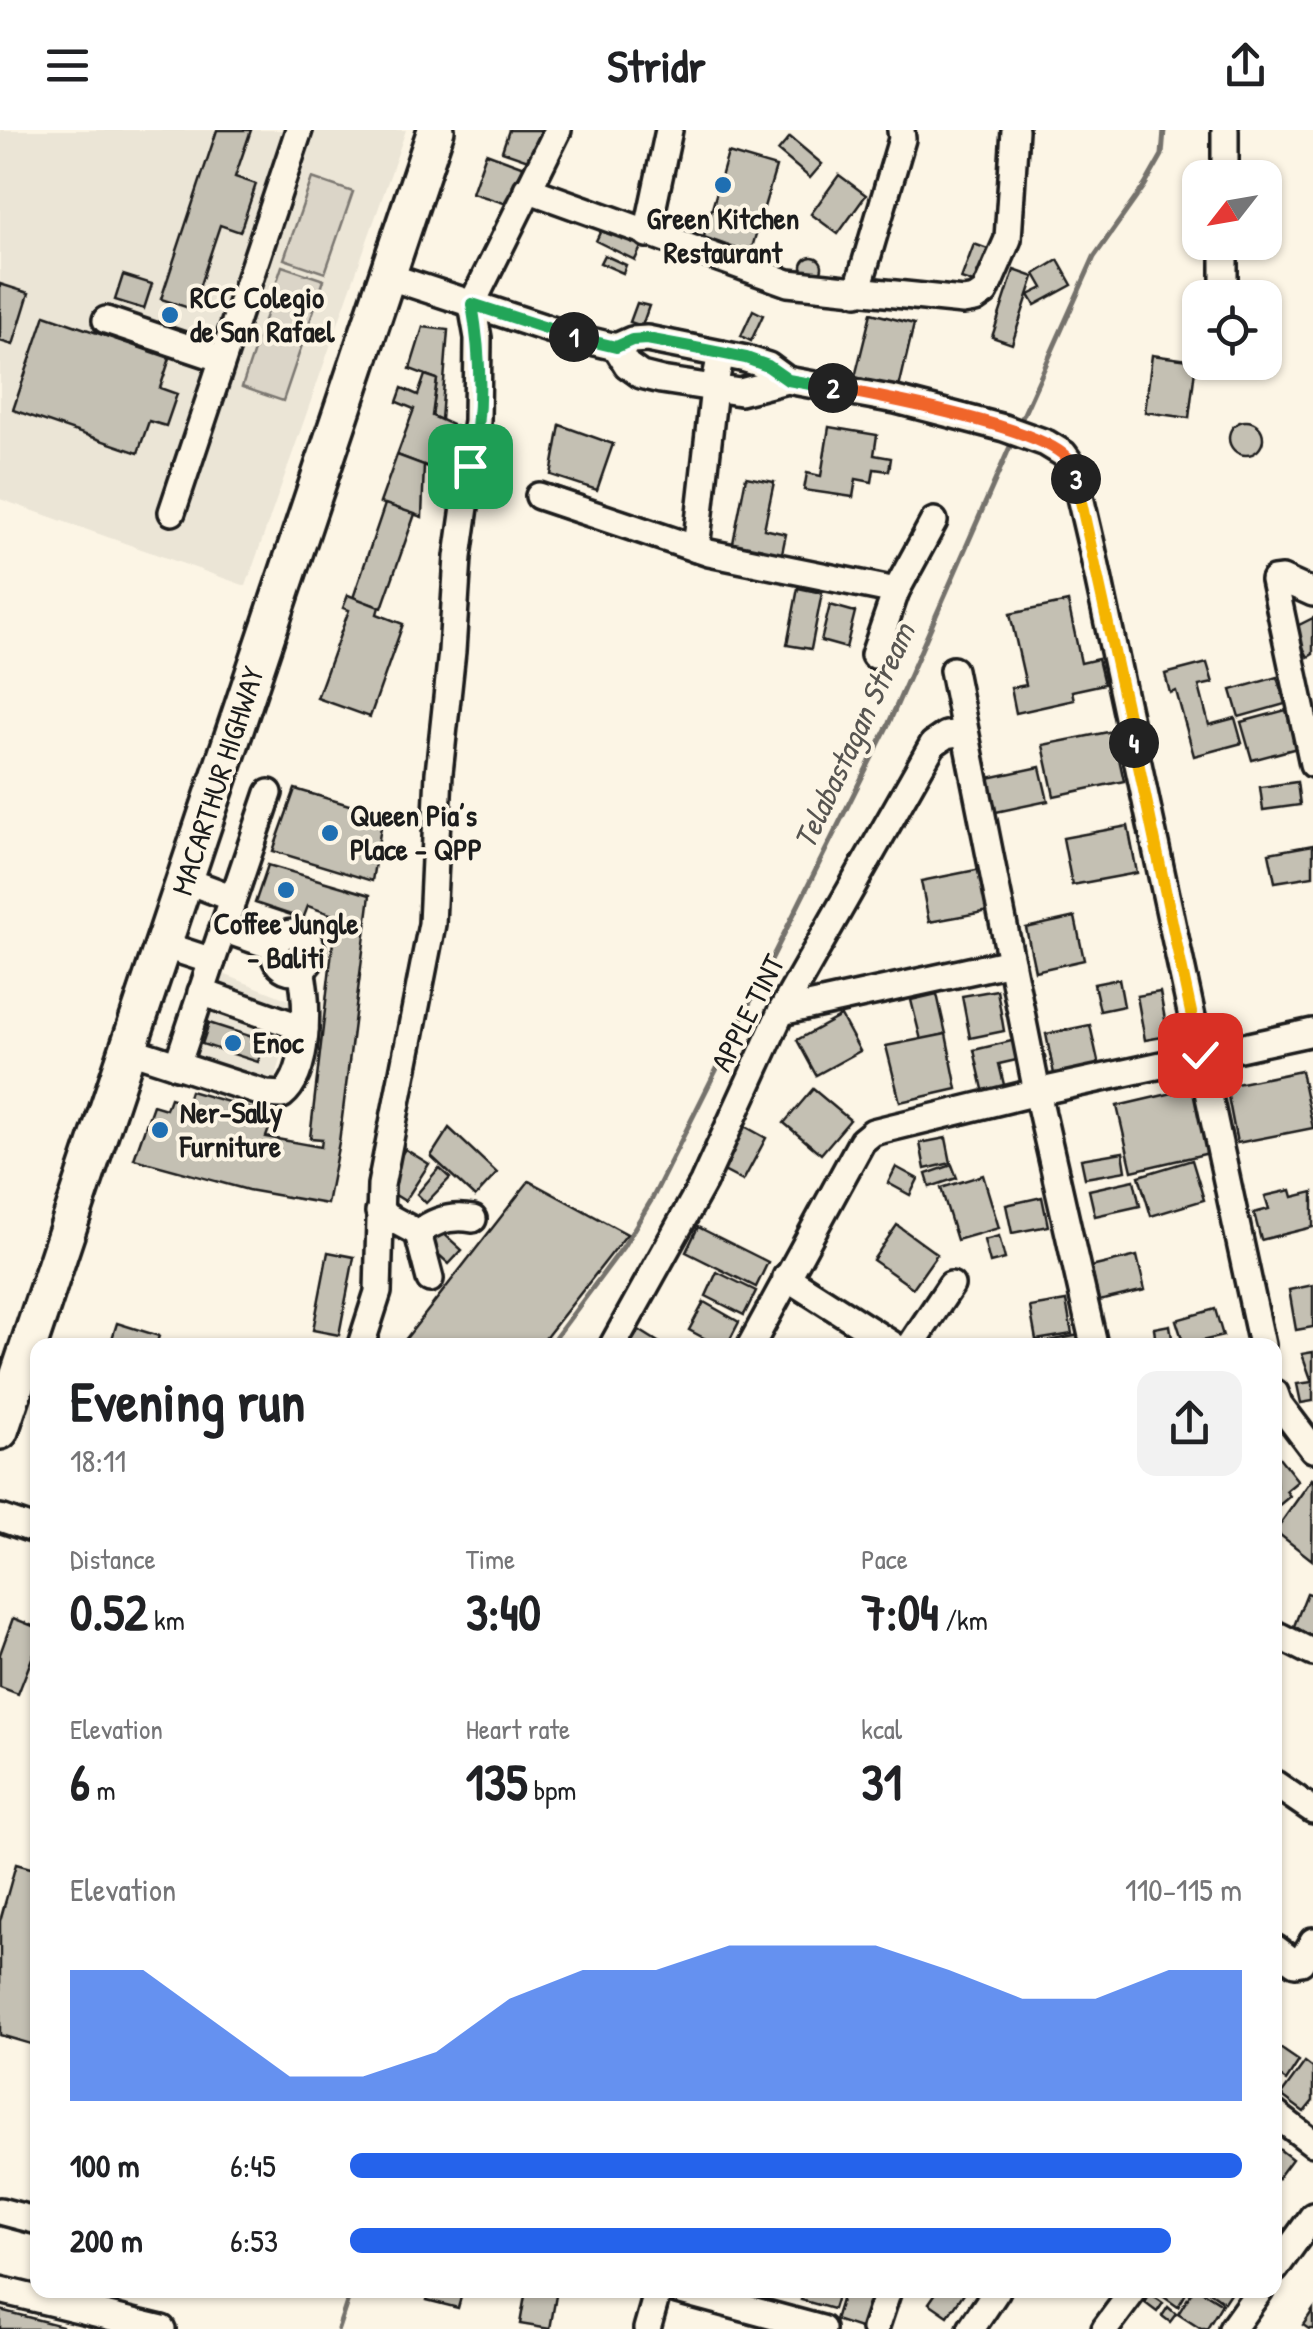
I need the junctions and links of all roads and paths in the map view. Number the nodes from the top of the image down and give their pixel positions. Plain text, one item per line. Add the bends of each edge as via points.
1 (299, 130) edge
2 (436, 130) edge
3 (558, 130) edge
4 (669, 130) edge
5 (900, 130) edge
6 (1015, 130) edge
7 (1225, 130) edge
8 (1224, 160) edge
9 (528, 189) junction
10 (647, 234) junction
11 (386, 276) junction
12 (857, 292) junction
13 (472, 304) junction
14 (106, 320) dead end
15 (616, 347) junction
16 (721, 354) junction
17 (222, 359) junction
18 (788, 380) junction
19 (714, 388) junction
20 (539, 496) dead end
21 (172, 512) dead end
22 (934, 522) dead end
23 (696, 549) junction
24 (896, 591) junction
25 (1313, 593) edge
26 (874, 655) dead end
27 (953, 670) dead end
28 (966, 732) junction
29 (1313, 764) edge
30 (269, 793) dead end
31 (185, 880) junction
32 (233, 898) junction
33 (223, 929) junction
34 (163, 945) junction
35 (212, 960) junction
36 (1012, 962) junction
37 (201, 992) junction
38 (781, 1012) junction
39 (305, 1029) junction
40 (1313, 1032) edge
41 (128, 1049) junction
42 (1200, 1055) junction
43 (176, 1066) junction
44 (1037, 1092) junction
45 (379, 1212) junction
46 (473, 1219) dead end
47 (418, 1234) junction
48 (786, 1276) junction
49 (430, 1280) dead end
50 (951, 1285) dead end
51 (363, 1338) edge
52 (617, 1338) edge
53 (755, 1338) edge
54 (882, 1338) edge
55 (916, 1338) edge
56 (1092, 1338) edge
57 (1261, 1338) edge
58 (19, 1370) edge
59 (1282, 1408) edge
60 (0, 1432) edge
61 (1313, 1450) edge
62 (0, 1518) edge
63 (30, 1528) edge
64 (1282, 1638) edge
65 (1313, 1653) edge
66 (1282, 1789) edge
67 (1313, 1810) edge
68 (1310, 1947) edge
69 (1282, 1953) edge
70 (1282, 2120) edge
71 (1313, 2144) edge
72 (0, 2211) edge
73 (1313, 2216) edge
74 (30, 2218) edge
75 (1282, 2259) edge
76 (0, 2290) edge
77 (30, 2297) edge
78 (33, 2298) edge
79 (656, 2298) edge
80 (742, 2298) edge
81 (885, 2298) edge
82 (992, 2298) edge
83 (1128, 2298) edge
84 (1254, 2298) edge
85 (775, 2302) edge
86 (162, 2329) edge
87 (647, 2329) edge
88 (822, 2329) edge
89 (875, 2329) edge
90 (970, 2329) edge
91 (1106, 2329) edge
92 (1232, 2329) edge

1 - 17 street
2 - 11 highway, MACARTHUR HIGHWAY
3 - 9 street
4 - 10 street
5 - 12 street
6 - 12 street via 1008,239 985,292 963,301
7 - 8 street
9 - 10 street
9 - 13 street
10 - 12 street via 788,283
11 - 13 street
11 - 31 highway, MACARTHUR HIGHWAY
13 - 15 street
13 - 45 street via 477,421 460,528 432,924
14 - 17 street
15 - 16 street via 647,339
15 - 19 street via 641,375
16 - 18 street via 768,366
16 - 19 street
17 - 21 street
18 - 19 street via 740,392
18 - 42 street via 1004,428 1046,443 1073,466
19 - 23 street
20 - 23 street
22 - 24 street
23 - 24 street
24 - 26 street
25 - 29 street via 1274,580
27 - 28 street
28 - 36 street
28 - 38 street, APPLE TINT via 934,744
30 - 32 street
31 - 32 street
31 - 34 highway, MACARTHUR HIGHWAY
32 - 33 street
33 - 35 street
33 - 39 street via 275,947 288,933 306,937 312,955 301,969
34 - 35 street
34 - 41 highway, MACARTHUR HIGHWAY
35 - 37 street
36 - 38 street
36 - 44 street
37 - 39 street
37 - 43 street
38 - 52 street, APPLE TINT via 697,1196
39 - 43 street via 293,1084 282,1095
40 - 42 street
41 - 43 street
41 - 58 highway, MACARTHUR HIGHWAY
42 - 44 street
42 - 57 street
44 - 48 street via 873,1132
44 - 56 street
45 - 47 street
45 - 51 street via 378,1292
46 - 47 street via 437,1221
47 - 49 street
48 - 53 street
48 - 54 street
50 - 55 street
58 - 60 highway, MACARTHUR HIGHWAY
59 - 61 street
62 - 63 street
64 - 65 street
66 - 67 street
68 - 69 street via 1302,1962
70 - 71 street
72 - 74 street
73 - 75 street
76 - 77 street
78 - 86 street
79 - 87 street
80 - 85 street
81 - 89 street
82 - 90 street
83 - 91 street
84 - 92 street
85 - 88 street

